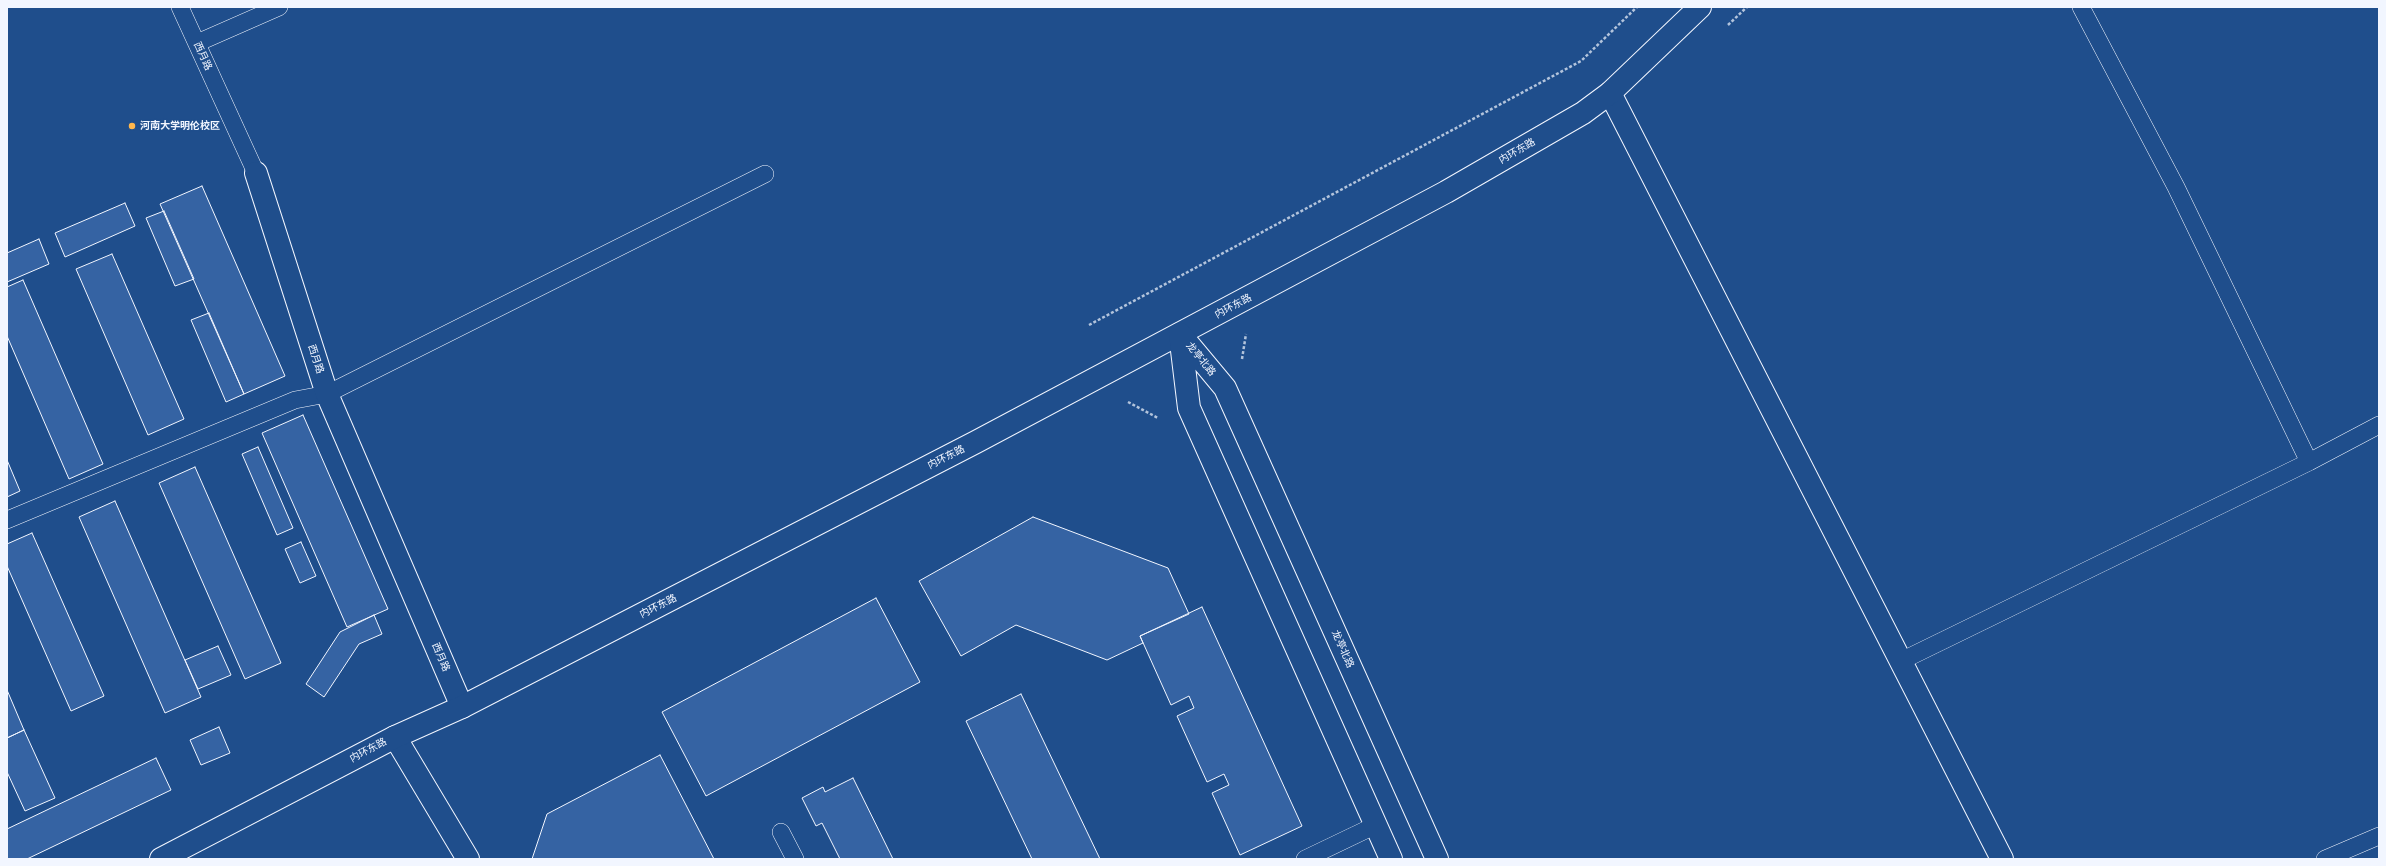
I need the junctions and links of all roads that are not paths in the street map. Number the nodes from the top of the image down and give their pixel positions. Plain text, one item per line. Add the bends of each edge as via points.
1 (180, 7) edge
2 (279, 7) edge
3 (1700, 7) edge
4 (2081, 7) edge
5 (197, 43) junction
6 (1610, 94) junction
7 (256, 173) joint
8 (764, 174) dead end
9 (1180, 334) junction
10 (327, 394) junction
11 (2379, 425) edge
12 (2309, 462) junction
13 (7, 520) edge
14 (1901, 661) junction
15 (462, 707) junction
16 (395, 736) junction
17 (1376, 825) junction
18 (781, 832) dead end
19 (2379, 836) edge
20 (161, 859) edge
21 (468, 859) edge
22 (795, 859) edge
23 (1305, 859) edge
24 (1391, 859) edge
25 (1437, 859) edge
26 (2002, 859) edge
27 (2325, 859) edge

1 - 5 lane, 西月路
2 - 5 lane
3 - 6 street, 内环东路
4 - 12 lane via 2176,187
5 - 7 lane, 西月路
6 - 9 street, 内环东路 via 1583,113 1446,192
6 - 14 street
7 - 10 street, 西月路
8 - 10 lane
9 - 15 street, 内环东路
9 - 17 street, 龙亭北路 via 1189,408
9 - 25 street, 龙亭北路 via 1225,388
10 - 13 lane via 295,400
10 - 15 street, 西月路
11 - 12 lane
12 - 14 lane
14 - 26 street
15 - 16 street, 内环东路
16 - 20 street, 内环东路
16 - 21 street
17 - 23 lane
17 - 24 street, 龙亭北路
18 - 22 lane
19 - 27 lane

